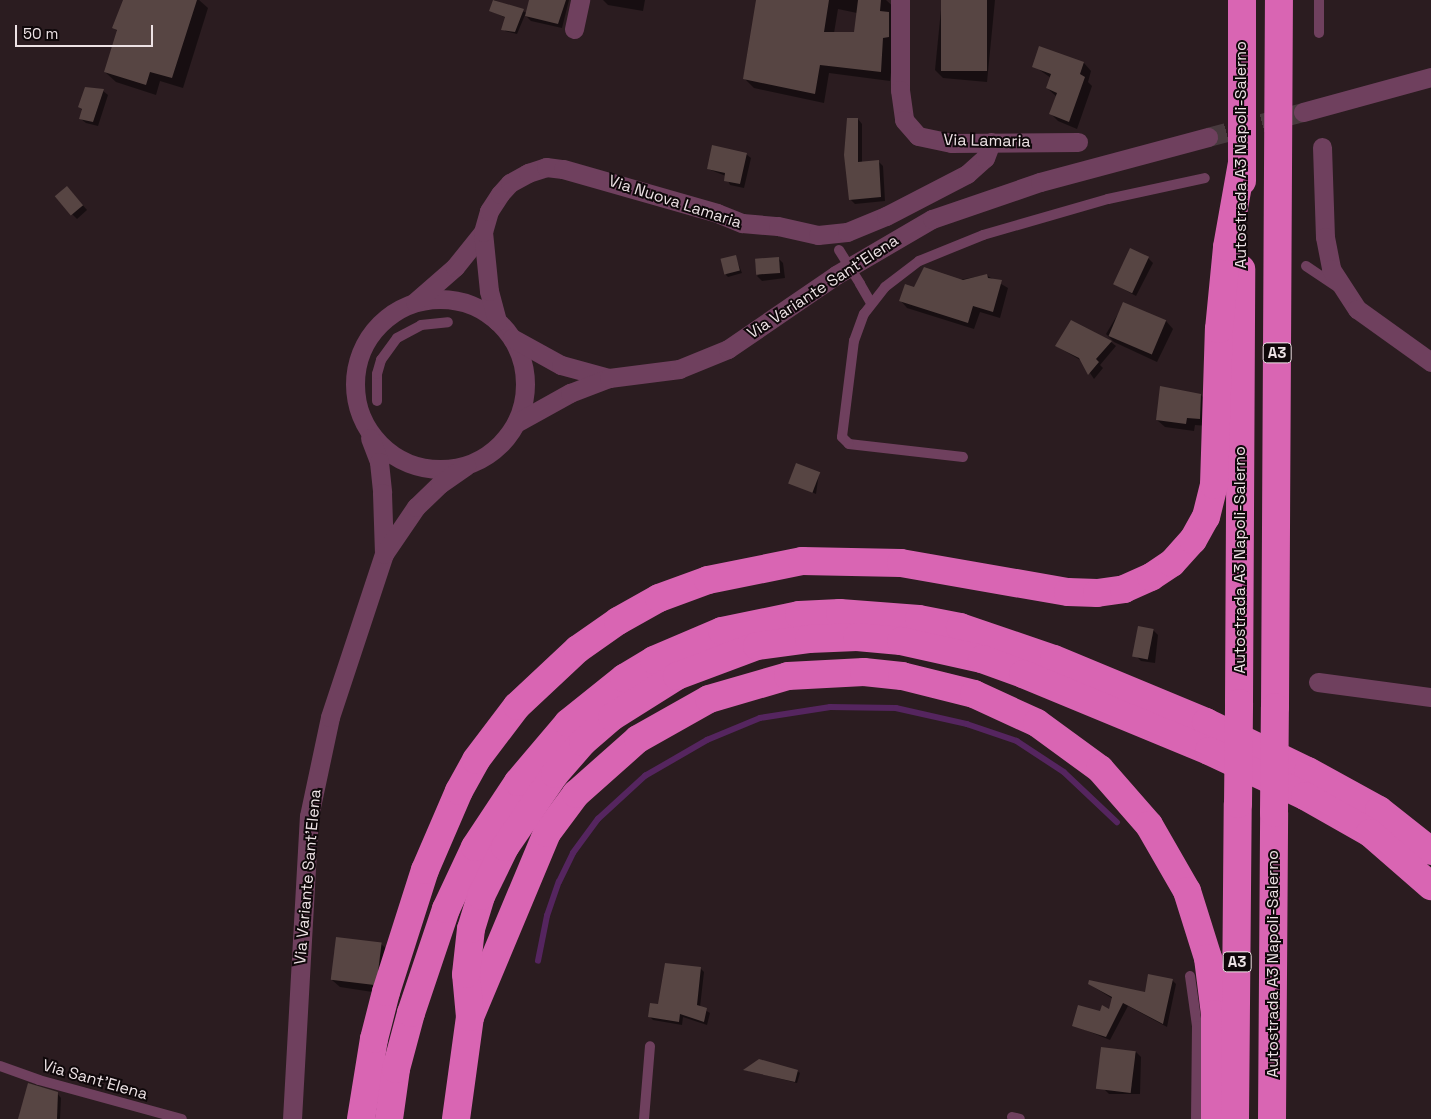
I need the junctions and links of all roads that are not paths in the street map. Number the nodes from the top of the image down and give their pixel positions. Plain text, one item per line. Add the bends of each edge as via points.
1 (580, 0) edge
2 (900, 0) edge
3 (1242, 0) edge
4 (1279, 0) edge
5 (1319, 0) edge
6 (574, 29) dead end
7 (1319, 33) dead end
8 (1431, 77) edge
9 (1303, 112) tunnel mouth
10 (1208, 137) tunnel mouth
11 (991, 142) junction
12 (1078, 142) dead end
13 (1322, 147) dead end
14 (1242, 163) junction
15 (1205, 178) dead end
16 (483, 232) junction
17 (835, 242) junction
18 (1306, 266) dead end
19 (1344, 292) junction
20 (414, 303) junction
21 (871, 303) junction
22 (496, 321) junction
23 (448, 322) dead end
24 (511, 337) junction
25 (1431, 362) edge
26 (610, 378) junction
27 (377, 401) dead end
28 (516, 423) junction
29 (368, 429) junction
30 (963, 457) dead end
31 (466, 466) junction
32 (384, 554) junction
33 (1318, 682) dead end
34 (1431, 697) edge
35 (1431, 852) edge
36 (1431, 886) edge
37 (1274, 888) junction
38 (1190, 976) dead end
39 (470, 1017) junction
40 (650, 1046) dead end
41 (0, 1066) edge
42 (182, 1119) edge
43 (292, 1119) edge
44 (361, 1119) edge
45 (389, 1119) edge
46 (456, 1119) edge
47 (644, 1119) edge
48 (1196, 1119) edge
49 (1215, 1119) edge
50 (1235, 1119) edge
51 (1272, 1119) edge
52 (1291, 1119) edge

1 - 6 street
2 - 11 street, Via Lamaria via 900,90 904,120 918,136 951,143
3 - 14 highway, Autostrada A3 Napoli-Salerno / A3
4 - 37 highway, Autostrada A3 Napoli-Salerno / A3, bridge
5 - 7 lane
8 - 9 street
10 - 26 street, Via Variante Sant'Elena via 1040,182 932,219 836,275 728,349 679,369
11 - 12 street, Via Lamaria
11 - 17 street, Via Nuova Lamaria via 985,158 967,174 886,216 847,232
13 - 19 street via 1327,253 1331,269
14 - 44 highway via 1227,247 1219,329 1218,444 1214,485 1206,517 1193,540 1172,563 1124,589 1097,593 1068,592 901,563 802,561 708,580 659,598 610,626 578,649 517,706 476,760 459,791 425,870 386,992 374,1039
14 - 50 highway, Autostrada A3 Napoli-Salerno / A3, bridge
15 - 21 lane via 1108,199 983,235 919,261 900,274
16 - 17 street, Via Nuova Lamaria via 490,211 510,183 546,167 587,174 742,224 778,226
16 - 20 street via 454,267
16 - 22 street, Via Nuova Lamaria via 489,291
17 - 21 lane, bridge
18 - 19 lane
19 - 25 street via 1369,319
20 - 22 street via 436,299 458,301 478,308
20 - 29 street via 394,312 377,326 364,344 357,365 355,387 358,409
21 - 30 lane via 854,341 842,437 849,444
22 - 24 street
23 - 27 lane via 421,324 397,338 381,360 377,374
24 - 26 street, Via Variante Sant'Elena via 561,365
24 - 28 street via 521,357 525,379 524,402
26 - 28 street, Via Variante Sant'Elena via 570,393
28 - 31 street via 504,442 487,456
29 - 31 street via 382,447 414,465 444,470
29 - 32 street, Via Variante Sant'Elena via 379,462
31 - 32 street, Via Variante Sant'Elena via 440,484 416,507
32 - 43 street, Via Variante Sant'Elena via 330,717 309,816
33 - 34 street
35 - 45 highway via 1379,810 1308,771 1206,722 1054,659 960,627 910,618 840,613 799,615 722,631 654,660 595,699 538,756 513,789 476,848 446,909 411,1013 396,1069
36 - 39 highway via 1370,833 1305,796 1209,751 1023,674 982,659 901,641 856,637 808,639 757,646 677,676 645,693 583,742 528,810 505,846 481,896 471,928 466,974
37 - 51 highway, Autostrada A3 Napoli-Salerno / A3
37 - 52 highway via 1289,1018
38 - 48 lane via 1197,1026
39 - 46 highway
39 - 49 highway via 547,833 576,794 638,738 709,699 780,678 828,672 902,676 974,694 1038,724 1100,769 1149,825 1187,891 1208,958 1215,1014
40 - 47 lane
41 - 42 lane, Via Sant'Elena via 39,1080

